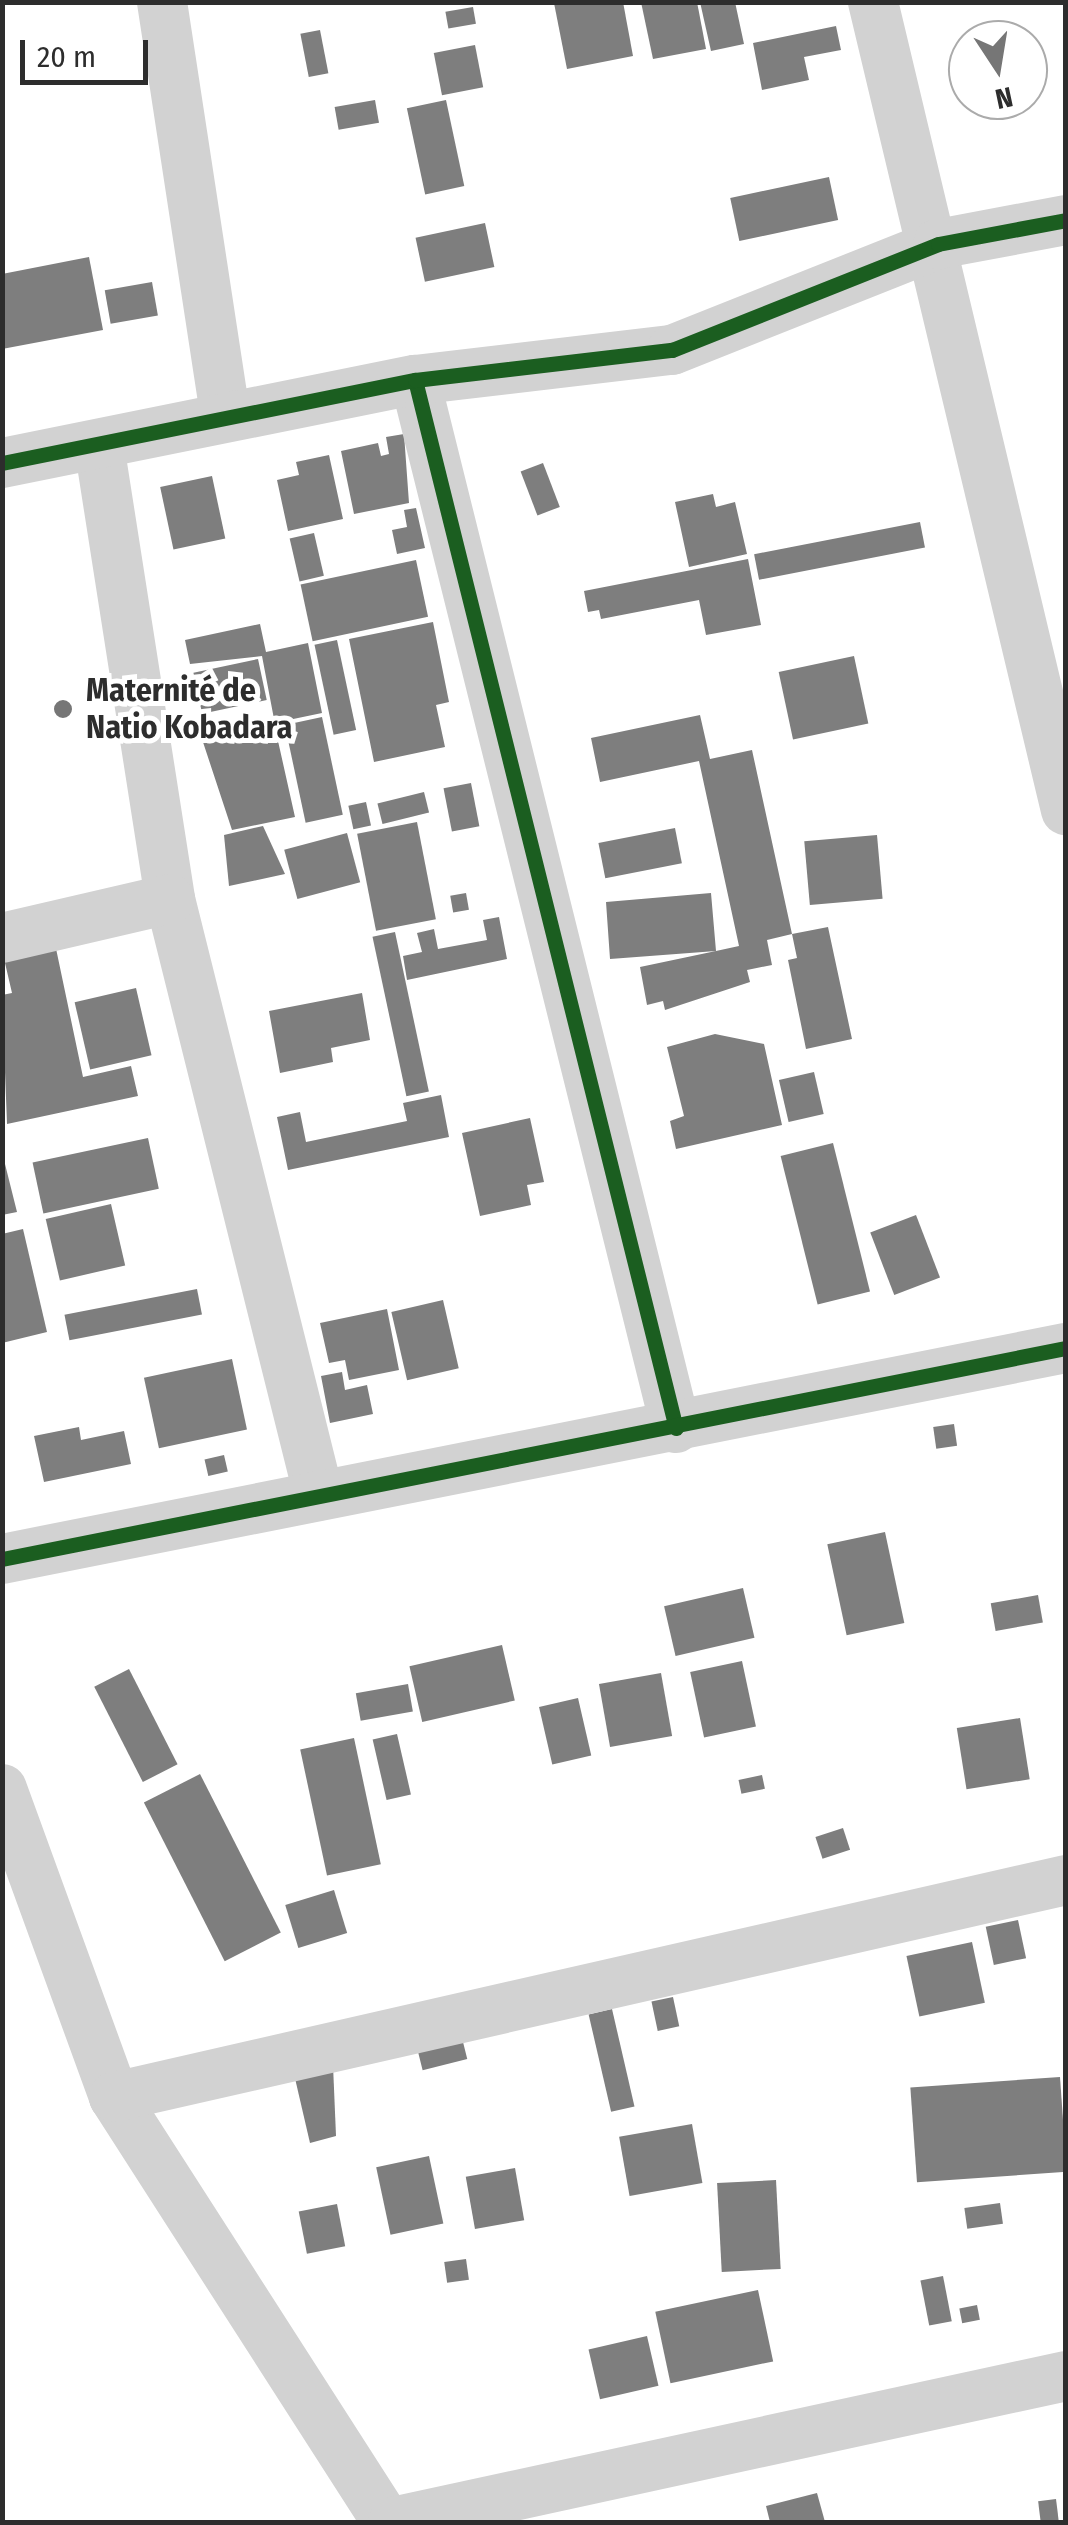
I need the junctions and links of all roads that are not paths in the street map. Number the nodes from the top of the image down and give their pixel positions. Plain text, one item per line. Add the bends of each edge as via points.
1 (162, 2) edge
2 (873, 2) edge
3 (1066, 220) edge
4 (938, 244) junction
5 (415, 380) junction
6 (226, 415) junction
7 (99, 446) junction
8 (2, 463) edge
9 (1066, 810) edge
10 (170, 899) junction
11 (2, 938) edge
12 (1066, 1348) edge
13 (676, 1428) junction
14 (318, 1496) junction
15 (2, 1559) edge
16 (2, 1790) edge
17 (1066, 1880) edge
18 (114, 2098) junction
19 (1066, 2376) edge
20 (390, 2522) edge

1 - 6 street
2 - 4 street
3 - 4 street
4 - 5 street via 672,350
4 - 9 street
5 - 6 street
5 - 13 street
6 - 7 street
7 - 8 street
7 - 10 street
10 - 11 street
10 - 14 street
12 - 13 street
13 - 14 street
14 - 15 street
16 - 18 street
17 - 18 street
18 - 20 street
19 - 20 street

